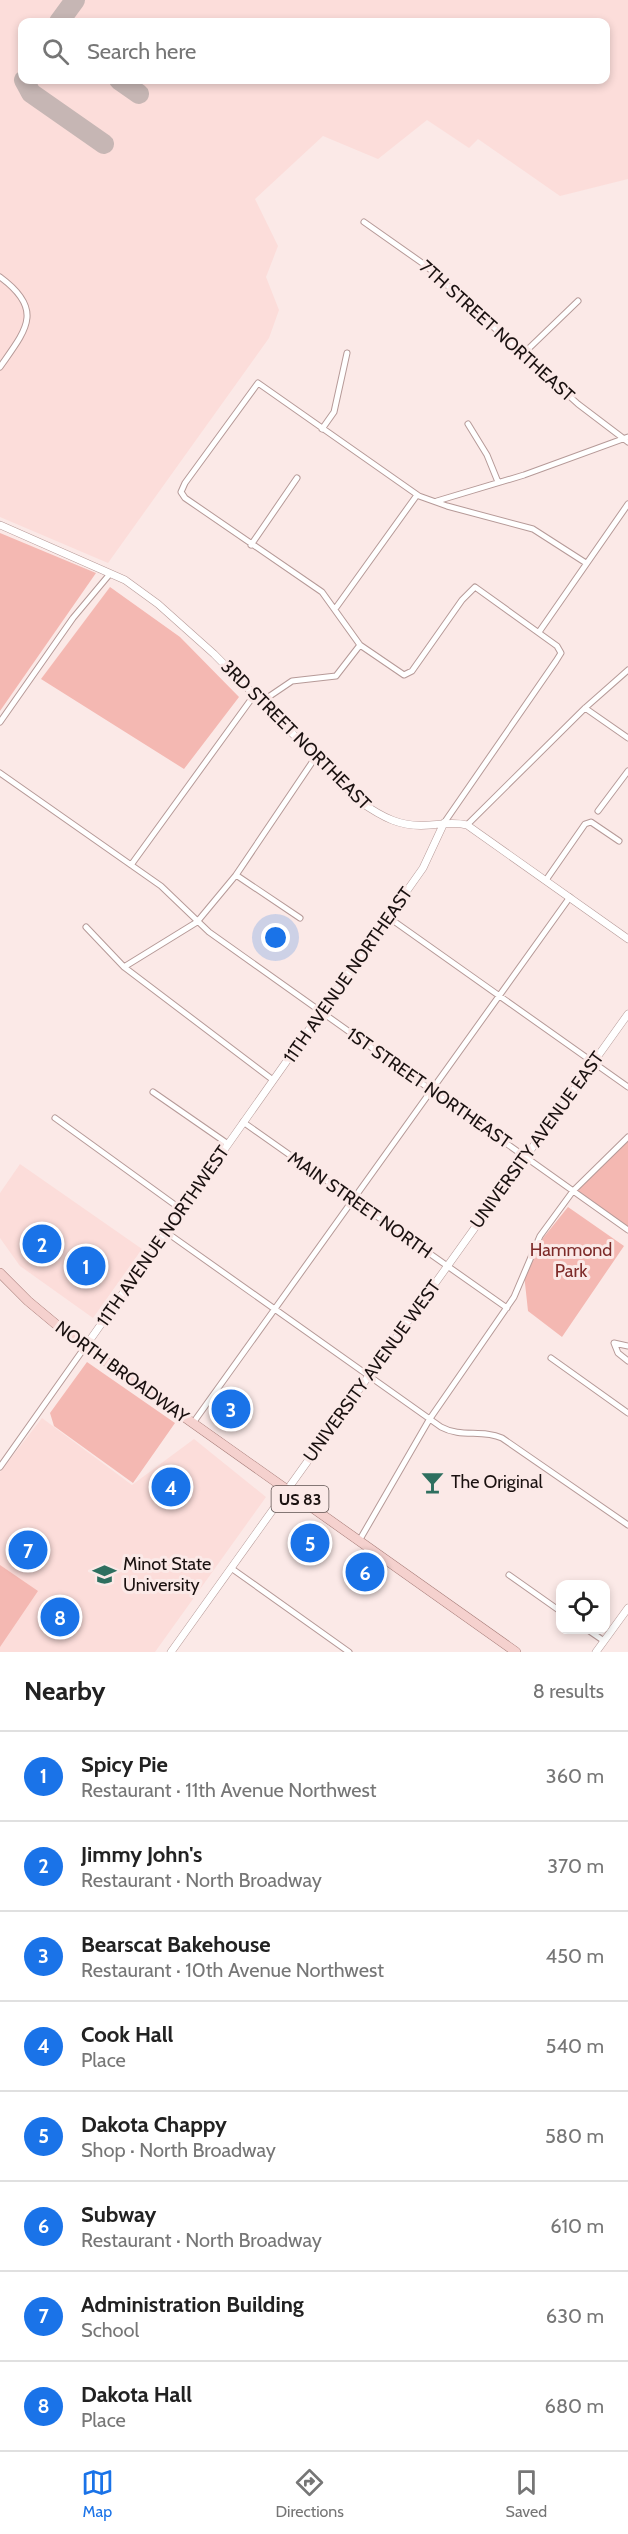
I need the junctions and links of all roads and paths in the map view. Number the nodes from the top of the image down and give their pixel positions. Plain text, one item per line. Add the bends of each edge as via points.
1 (364, 222) dead end
2 (0, 277) edge
3 (578, 301) dead end
4 (347, 353) dead end
5 (524, 354) junction
6 (0, 367) edge
7 (468, 424) dead end
8 (322, 429) junction
9 (627, 439) edge
10 (297, 477) dead end
11 (498, 482) junction
12 (417, 495) junction
13 (436, 502) junction
14 (628, 504) edge
15 (0, 525) edge
16 (251, 544) junction
17 (586, 563) junction
18 (109, 575) junction
19 (335, 609) junction
20 (539, 632) junction
21 (360, 645) junction
22 (628, 670) edge
23 (255, 694) junction
24 (261, 702) junction
25 (585, 708) junction
26 (0, 722) edge
27 (628, 738) edge
28 (315, 758) junction
29 (628, 771) edge
30 (0, 773) edge
31 (598, 811) dead end
32 (444, 823) junction
33 (468, 825) junction
34 (619, 841) dead end
35 (130, 865) junction
36 (236, 875) junction
37 (546, 880) junction
38 (570, 897) junction
39 (388, 917) junction
40 (300, 918) dead end
41 (197, 922) junction
42 (86, 927) dead end
43 (628, 939) edge
44 (124, 967) junction
45 (498, 995) junction
46 (321, 1012) junction
47 (628, 1014) edge
48 (593, 1062) junction
49 (273, 1080) junction
50 (628, 1087) edge
51 (430, 1089) junction
52 (153, 1092) dead end
53 (55, 1118) dead end
54 (243, 1122) junction
55 (628, 1137) edge
56 (228, 1144) junction
57 (525, 1156) junction
58 (573, 1191) junction
59 (352, 1200) junction
60 (182, 1210) junction
61 (628, 1230) edge
62 (166, 1232) junction
63 (447, 1266) junction
64 (0, 1272) edge
65 (507, 1308) junction
66 (273, 1309) junction
67 (628, 1346) edge
68 (85, 1347) junction
69 (551, 1358) dead end
70 (628, 1361) edge
71 (368, 1376) junction
72 (628, 1413) edge
73 (429, 1420) junction
74 (193, 1423) junction
75 (0, 1467) edge
76 (287, 1490) junction
77 (628, 1525) edge
78 (359, 1541) junction
79 (231, 1568) junction
80 (509, 1575) dead end
81 (556, 1608) edge
82 (628, 1608) edge
83 (595, 1634) edge
84 (604, 1641) junction
85 (171, 1652) edge
86 (349, 1652) edge
87 (516, 1652) edge
88 (596, 1652) edge

1 - 5 street, 7TH STREET NORTHEAST via 425,265
2 - 6 street via 25,300 28,321 25,332
3 - 5 street
4 - 8 street via 334,412
5 - 9 street, 7TH STREET NORTHEAST via 578,404
7 - 11 street
8 - 12 street
8 - 16 street via 258,383 185,483 181,492 185,498
9 - 11 street
10 - 16 street
11 - 13 street
12 - 13 street
12 - 19 street
13 - 17 street via 533,529
14 - 17 street
15 - 18 street, 3RD STREET NORTHEAST
16 - 19 street via 322,592
17 - 20 street
18 - 23 street, 3RD STREET NORTHEAST via 125,580 159,604
18 - 26 street via 73,618
19 - 21 street
20 - 21 street via 475,587 412,671 404,675
20 - 32 street via 561,653
21 - 24 street via 336,676 292,681
22 - 25 street
23 - 24 street, 3RD STREET NORTHEAST
23 - 35 street
24 - 28 street, 3RD STREET NORTHEAST
25 - 27 street
25 - 33 street
28 - 32 street, 3RD STREET NORTHEAST via 359,801 385,819 408,826
28 - 36 street
29 - 31 street
30 - 35 street, 1ST STREET NORTHEAST
32 - 33 street, 3RD STREET NORTHEAST
32 - 39 street, 11TH AVENUE NORTHEAST via 428,860
33 - 37 street
34 - 37 street via 591,822 585,824
35 - 41 street, 1ST STREET NORTHEAST via 160,886
36 - 40 street
36 - 41 street
37 - 38 street
38 - 43 street
38 - 45 street
39 - 45 street
39 - 46 street, 11TH AVENUE NORTHEAST
41 - 44 street
41 - 46 street, 1ST STREET NORTHEAST
42 - 44 street
44 - 49 street
45 - 48 street
45 - 51 street
46 - 49 street, 11TH AVENUE NORTHEAST
46 - 51 street, 1ST STREET NORTHEAST
47 - 48 street, UNIVERSITY AVENUE EAST
48 - 50 street
48 - 57 street, UNIVERSITY AVENUE EAST
49 - 54 street, 11TH AVENUE NORTHEAST
51 - 57 street, 1ST STREET NORTHEAST
51 - 59 street
52 - 56 street
53 - 60 street
54 - 56 street, 11TH AVENUE NORTHWEST
54 - 59 street, MAIN STREET NORTH
55 - 58 street
56 - 60 street, 11TH AVENUE NORTHWEST
57 - 58 street, 1ST STREET NORTHEAST
57 - 63 street, UNIVERSITY AVENUE EAST
58 - 61 street, 1ST STREET NORTHEAST
58 - 65 street via 535,1245
59 - 63 street, MAIN STREET NORTH
59 - 66 street
60 - 62 street, 11TH AVENUE NORTHWEST
62 - 66 street
62 - 68 street, 11TH AVENUE NORTHWEST
63 - 65 street, MAIN STREET NORTH
63 - 71 street, UNIVERSITY AVENUE WEST
64 - 68 main road, NORTH BROADWAY / US 83 via 35,1308
65 - 73 street
66 - 71 street
66 - 74 street
67 - 70 street via 614,1343
68 - 74 main road, NORTH BROADWAY / US 83
68 - 75 street, 11TH AVENUE NORTHWEST
69 - 72 street
71 - 73 street
71 - 76 street, UNIVERSITY AVENUE WEST
73 - 77 street via 452,1432 502,1438
73 - 78 street
74 - 76 main road, NORTH BROADWAY / US 83
76 - 78 main road, NORTH BROADWAY / US 83
76 - 79 street, UNIVERSITY AVENUE WEST
78 - 87 main road, NORTH BROADWAY / US 83
79 - 85 street, UNIVERSITY AVENUE WEST
79 - 86 street
80 - 81 street
82 - 84 street
83 - 84 street
84 - 88 street

